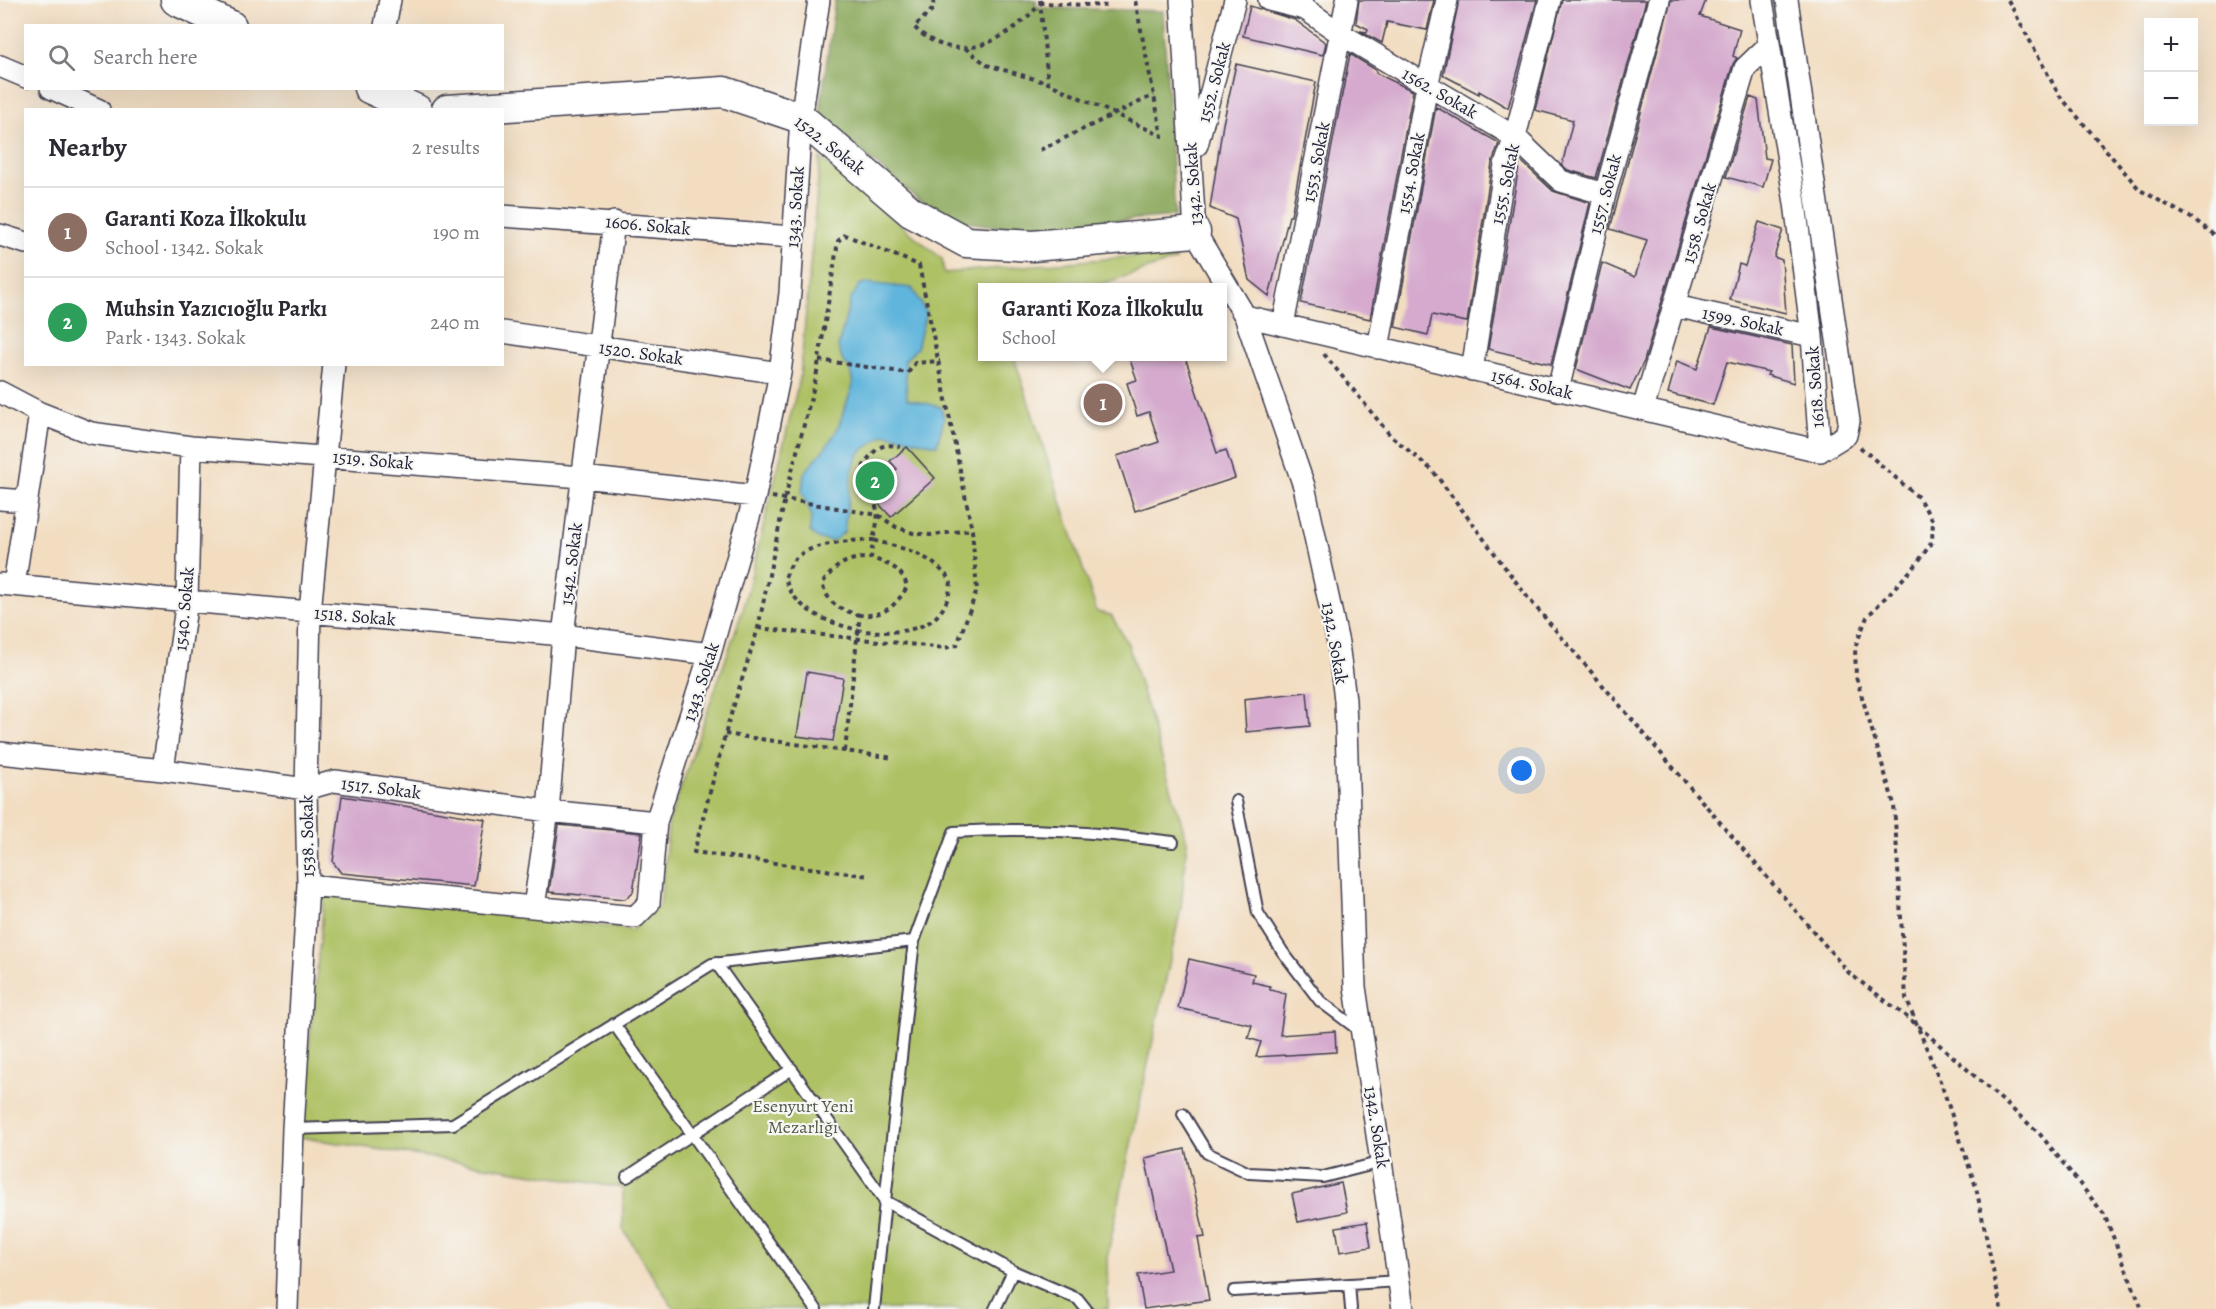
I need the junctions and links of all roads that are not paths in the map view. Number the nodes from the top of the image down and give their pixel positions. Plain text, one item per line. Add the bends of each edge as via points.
1 (176, 0) edge
2 (390, 0) edge
3 (819, 0) edge
4 (1181, 0) edge
5 (1235, 0) edge
6 (1269, 0) edge
7 (1347, 0) edge
8 (1447, 0) edge
9 (1550, 0) edge
10 (1659, 0) edge
11 (1762, 0) edge
12 (1787, 0) edge
13 (227, 24) edge
14 (385, 24) edge
15 (1341, 34) junction
16 (1769, 45) junction
17 (0, 66) edge
18 (24, 77) edge
19 (1427, 86) junction
20 (55, 90) edge
21 (374, 90) edge
22 (92, 108) edge
23 (413, 108) edge
24 (478, 108) edge
25 (801, 117) junction
26 (1515, 137) junction
27 (1192, 163) junction
28 (1605, 194) junction
29 (504, 216) edge
30 (614, 222) junction
31 (1195, 232) junction
32 (0, 235) edge
33 (794, 237) junction
34 (24, 239) edge
35 (1225, 283) edge
36 (1227, 286) edge
37 (1675, 306) junction
38 (1245, 316) junction
39 (1283, 324) junction
40 (504, 332) edge
41 (1812, 336) junction
42 (598, 347) junction
43 (1378, 348) junction
44 (334, 366) edge
45 (1473, 370) junction
46 (780, 373) junction
47 (1558, 390) junction
48 (0, 392) edge
49 (1643, 410) junction
50 (40, 413) junction
51 (191, 447) junction
52 (1820, 451) junction
53 (323, 456) junction
54 (582, 477) junction
55 (755, 496) junction
56 (0, 499) edge
57 (26, 501) junction
58 (7, 585) edge
59 (187, 600) junction
60 (309, 612) junction
61 (562, 635) junction
62 (710, 654) junction
63 (0, 753) edge
64 (163, 770) junction
65 (306, 789) junction
66 (1236, 801) dead end
67 (548, 811) junction
68 (656, 822) junction
69 (1173, 842) dead end
70 (308, 885) junction
71 (534, 907) junction
72 (914, 941) junction
73 (716, 963) junction
74 (614, 1024) junction
75 (1362, 1033) junction
76 (792, 1069) junction
77 (1184, 1114) dead end
78 (293, 1129) junction
79 (692, 1134) junction
80 (1382, 1162) junction
81 (627, 1177) dead end
82 (885, 1201) junction
83 (1013, 1271) junction
84 (1400, 1281) junction
85 (1349, 1284) junction
86 (1234, 1291) dead end
87 (287, 1309) edge
88 (816, 1309) edge
89 (874, 1309) edge
90 (995, 1309) edge
91 (1086, 1309) edge
92 (1351, 1309) edge
93 (1404, 1309) edge

1 - 13 street
2 - 14 street
3 - 25 street, 1343. Sokak
4 - 27 street, 1342. Sokak
5 - 27 street, 1552. Sokak
6 - 15 street, 1562. Sokak via 1305,9
7 - 15 street, 1553. Sokak
8 - 19 street, 1554. Sokak
9 - 26 street, 1555. Sokak
10 - 28 street, 1557. Sokak
11 - 16 street, 1618. Sokak
12 - 52 street, 1618. Sokak via 1849,421 1846,435
15 - 19 street, 1562. Sokak
15 - 39 street, 1553. Sokak
16 - 37 street, 1558. Sokak via 1745,68
16 - 41 street, 1618. Sokak
17 - 18 street
19 - 26 street, 1562. Sokak
19 - 43 street, 1554. Sokak
20 - 22 street
21 - 23 street
24 - 25 street, 1522. Sokak via 724,92
25 - 31 street, 1522. Sokak via 911,212 966,242 1032,246
25 - 33 street, 1343. Sokak
26 - 28 street, 1562. Sokak via 1561,181
26 - 45 street, 1555. Sokak via 1505,165
27 - 31 street, 1342. Sokak
28 - 47 street, 1557. Sokak
29 - 30 street, 1606. Sokak
30 - 33 street, 1606. Sokak
30 - 42 street, 1542. Sokak
31 - 35 street, 1342. Sokak
32 - 34 street
33 - 46 street, 1343. Sokak
36 - 38 street, 1342. Sokak
37 - 41 street, 1599. Sokak
37 - 49 street, 1558. Sokak
38 - 39 street, 1564. Sokak
38 - 75 street, 1342. Sokak via 1304,486 1338,643 1345,700 1355,987
39 - 43 street, 1564. Sokak
40 - 42 street, 1520. Sokak
41 - 52 street, 1618. Sokak
42 - 46 street, 1520. Sokak
42 - 54 street, 1542. Sokak
43 - 45 street, 1564. Sokak
44 - 53 street, 1538. Sokak
45 - 47 street, 1564. Sokak
46 - 55 street, 1343. Sokak
47 - 49 street, 1564. Sokak
48 - 50 street, 1519. Sokak
49 - 52 street, 1564. Sokak
50 - 51 street, 1519. Sokak via 91,433
50 - 57 street
51 - 53 street, 1519. Sokak
51 - 59 street, 1540. Sokak
53 - 54 street, 1519. Sokak
53 - 60 street, 1538. Sokak
54 - 55 street, 1519. Sokak
54 - 61 street, 1542. Sokak
55 - 62 street, 1343. Sokak
56 - 57 street
57 - 58 street
58 - 59 street, 1518. Sokak
59 - 60 street, 1518. Sokak
59 - 64 street, 1540. Sokak
60 - 61 street, 1518. Sokak
60 - 65 street, 1538. Sokak
61 - 62 street, 1518. Sokak
61 - 67 street, 1542. Sokak
62 - 68 street, 1343. Sokak
63 - 64 street, 1517. Sokak
64 - 65 street, 1517. Sokak
65 - 67 street, 1517. Sokak via 335,781
65 - 70 street, 1538. Sokak
66 - 75 lane via 1258,913 1320,1001
67 - 68 street, 1517. Sokak
67 - 71 street, 1542. Sokak
68 - 71 street, 1343. Sokak via 649,903 635,917
69 - 72 lane via 1087,831 954,832
70 - 71 street, 1343. Sokak
70 - 78 street, 1538. Sokak
72 - 73 lane
72 - 82 lane
73 - 74 lane
73 - 76 lane
74 - 78 lane via 453,1124
74 - 79 lane
75 - 80 street, 1342. Sokak
76 - 79 lane
76 - 82 lane
77 - 80 lane via 1207,1153 1249,1173 1323,1177
78 - 87 street, 1538. Sokak
79 - 81 lane
79 - 88 lane
80 - 84 street, 1342. Sokak
82 - 83 lane
82 - 89 lane
83 - 90 lane
83 - 91 lane via 1078,1299
84 - 85 lane
84 - 93 street, 1342. Sokak
85 - 86 lane
85 - 92 lane

